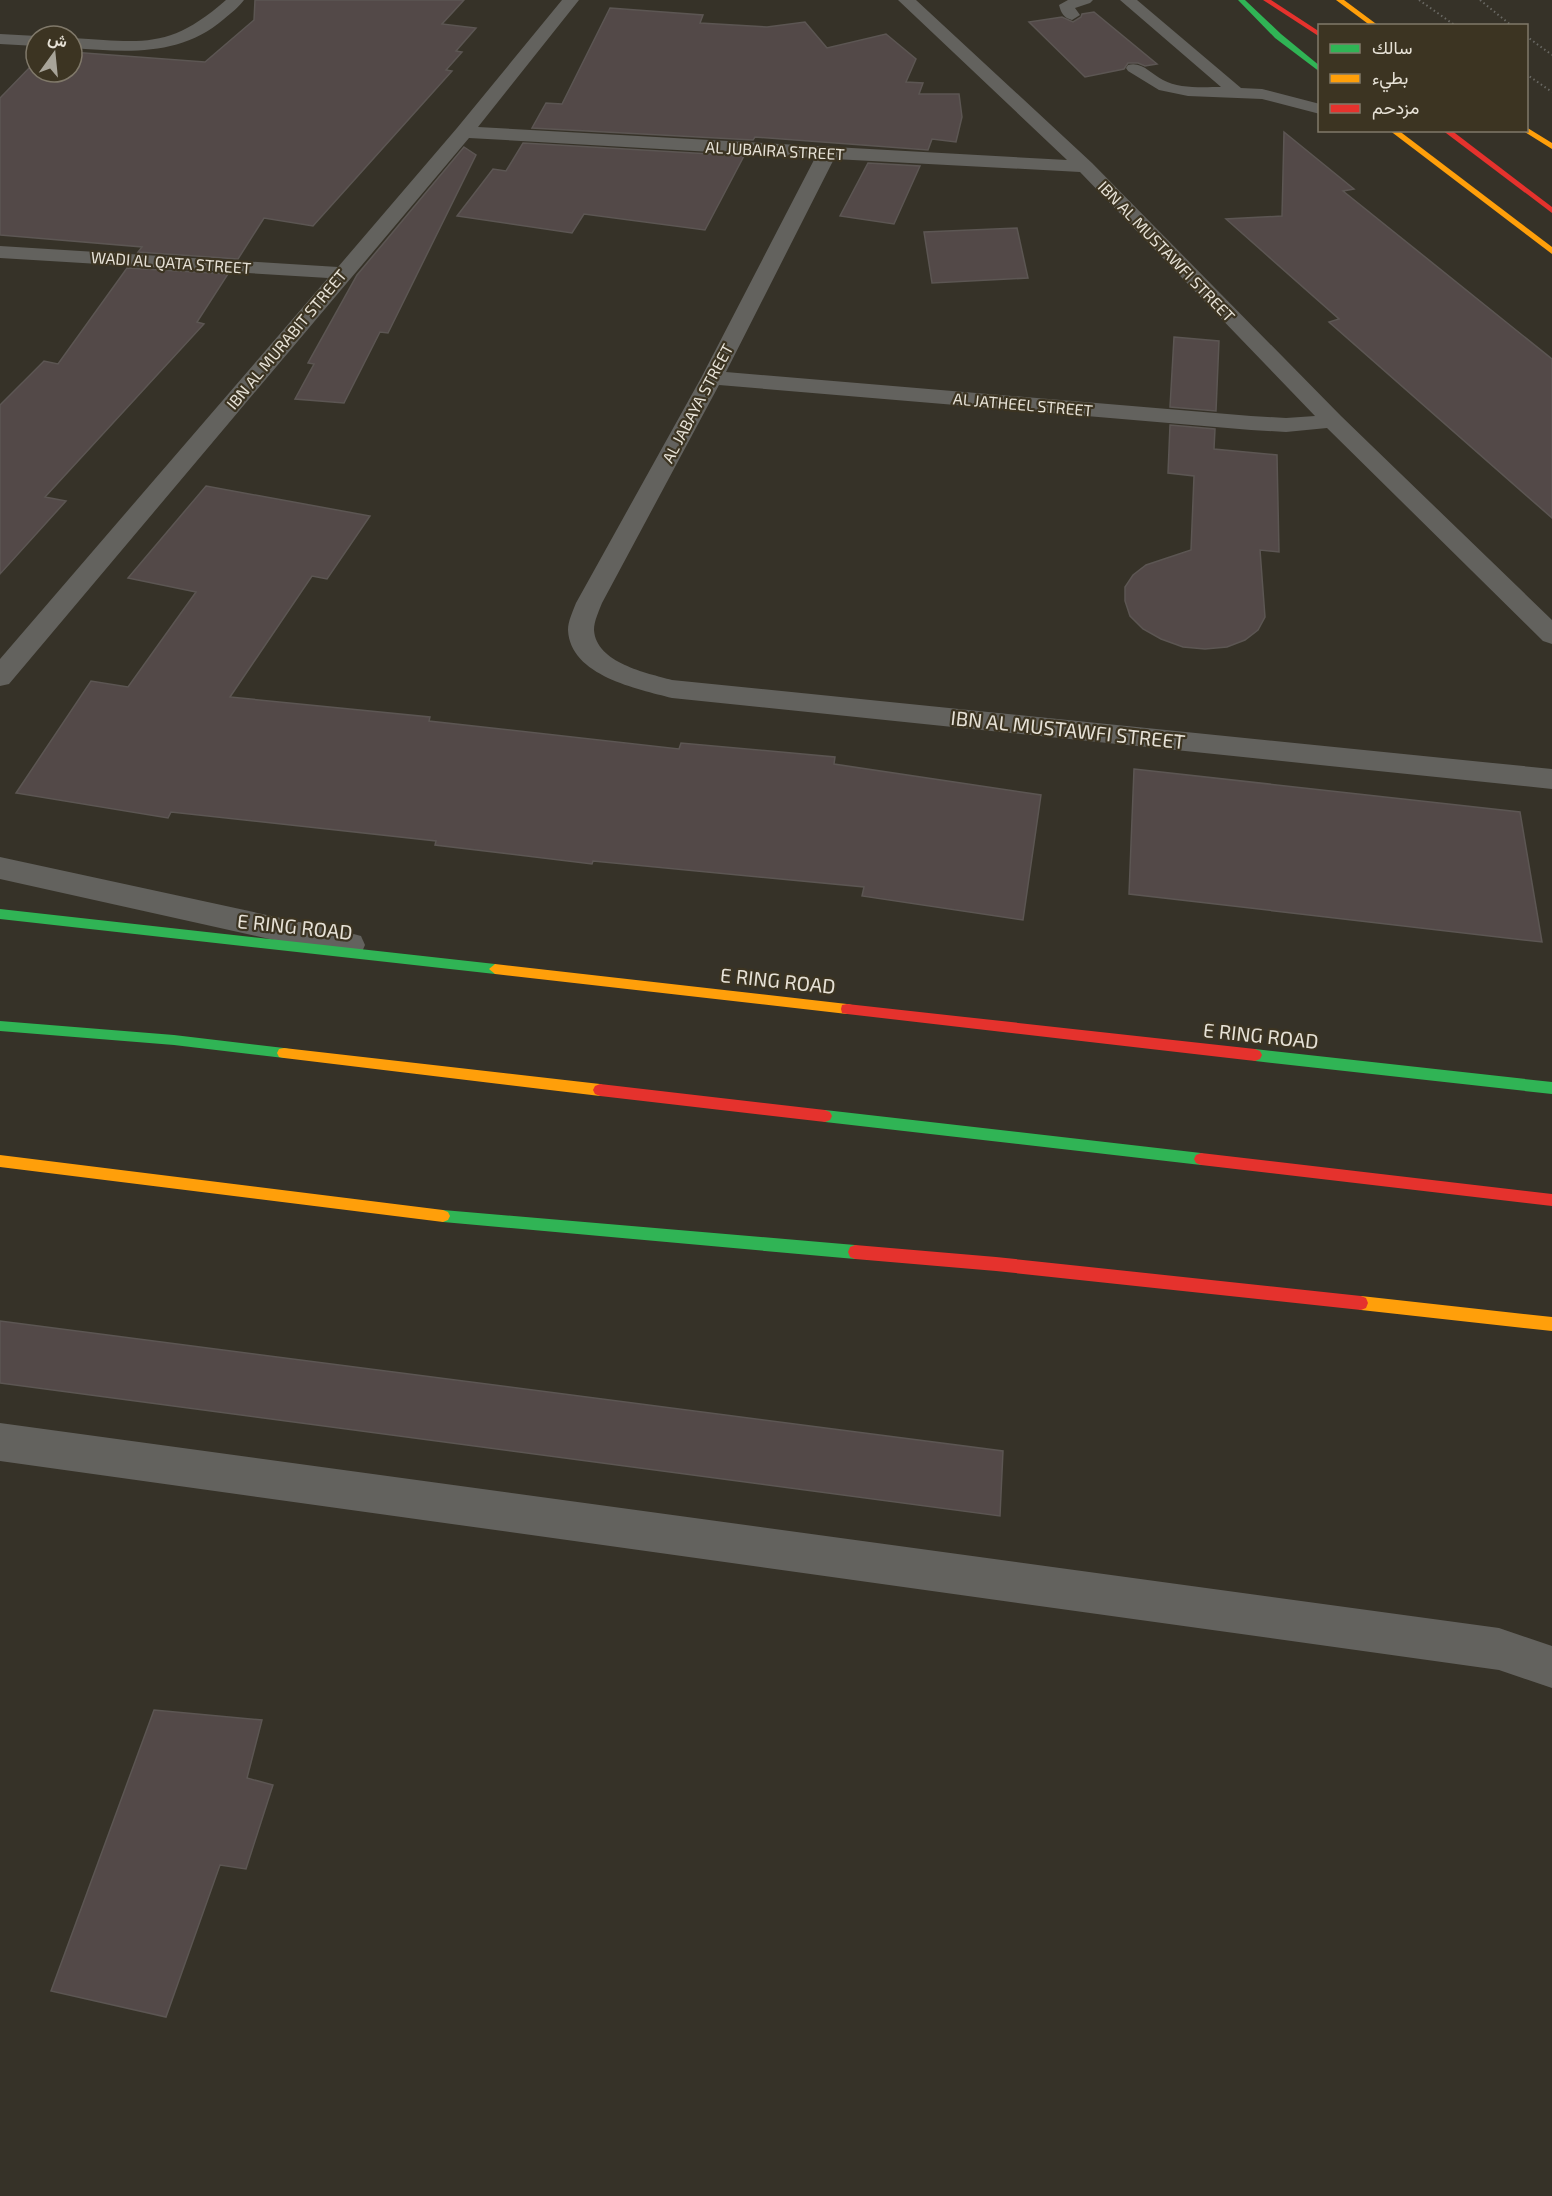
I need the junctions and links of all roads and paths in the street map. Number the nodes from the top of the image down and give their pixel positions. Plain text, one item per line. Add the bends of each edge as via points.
1 (236, 0) edge
2 (571, 0) edge
3 (906, 0) edge
4 (1128, 0) edge
5 (1241, 0) edge
6 (1266, 0) edge
7 (1339, 0) edge
8 (1419, 0) edge
9 (1480, 0) edge
10 (1373, 24) edge
11 (1453, 24) edge
12 (1510, 24) edge
13 (1318, 35) edge
14 (1528, 37) edge
15 (0, 39) edge
16 (24, 40) edge
17 (84, 44) edge
18 (1552, 55) edge
19 (1134, 68) dead end
20 (1318, 68) edge
21 (1528, 75) edge
22 (1235, 91) junction
23 (1552, 92) edge
24 (1318, 108) edge
25 (1528, 130) edge
26 (464, 132) junction
27 (1395, 132) edge
28 (1448, 132) edge
29 (1552, 147) edge
30 (827, 153) junction
31 (1085, 167) junction
32 (1552, 211) edge
33 (1552, 251) edge
34 (0, 252) edge
35 (342, 273) junction
36 (712, 378) junction
37 (1333, 421) junction
38 (1552, 635) edge
39 (590, 655) joint
40 (0, 677) edge
41 (1552, 779) edge
42 (0, 868) edge
43 (0, 914) edge
44 (407, 958) junction
45 (0, 1026) edge
46 (1552, 1088) edge
47 (0, 1163) edge
48 (36, 1166) joint
49 (1552, 1200) edge
50 (1552, 1324) edge
51 (0, 1442) edge
52 (1552, 1667) edge

1 - 17 street via 210,23 166,43 137,47
2 - 26 street, IBN AL MURABIT STREET
3 - 31 street, IBN AL MUSTAWFI STREET
4 - 22 lane
5 - 20 main road
6 - 13 main road
7 - 10 main road
8 - 11 path
9 - 12 path
14 - 18 path
15 - 16 street
19 - 22 lane via 1158,85 1188,91
21 - 23 path
22 - 24 lane
25 - 29 main road
26 - 30 street, AL JUBAIRA STREET
26 - 35 street, IBN AL MURABIT STREET
27 - 33 main road
28 - 32 main road
30 - 31 street, AL JUBAIRA STREET
30 - 36 street, AL JABAYA STREET
31 - 37 street, IBN AL MUSTAWFI STREET
34 - 35 street, WADI AL QATA STREET
35 - 40 street, IBN AL MURABIT STREET
36 - 37 street, AL JATHEEL STREET via 1251,423
36 - 39 street, AL JABAYA STREET via 589,603 581,631
37 - 38 street, IBN AL MUSTAWFI STREET
39 - 41 street, IBN AL MUSTAWFI STREET via 627,677 672,688
42 - 44 street
43 - 44 main road, E RING ROAD
44 - 46 main road, E RING ROAD
45 - 49 main road via 174,1040
47 - 48 street
48 - 50 main road via 415,1214 996,1264
51 - 52 street via 1499,1649

